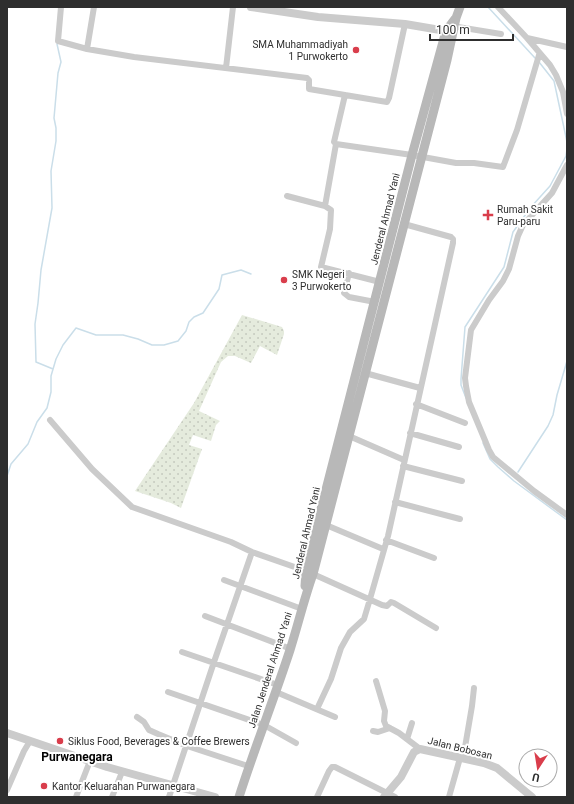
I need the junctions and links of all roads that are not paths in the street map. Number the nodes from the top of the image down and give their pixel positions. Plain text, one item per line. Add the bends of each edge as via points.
1 (61, 7) edge
2 (94, 7) edge
3 (233, 7) edge
4 (460, 7) edge
5 (498, 7) edge
6 (257, 8) edge
7 (405, 24) junction
8 (452, 27) junction
9 (502, 34) dead end
10 (527, 38) junction
11 (567, 47) edge
12 (87, 49) junction
13 (537, 60) junction
14 (226, 68) junction
15 (345, 95) junction
16 (567, 114) edge
17 (336, 144) junction
18 (416, 156) junction
19 (567, 165) edge
20 (287, 196) dead end
21 (325, 206) junction
22 (404, 224) junction
23 (395, 239) junction
24 (348, 273) junction
25 (380, 282) junction
26 (375, 302) junction
27 (376, 315) junction
28 (365, 373) junction
29 (420, 388) junction
30 (416, 404) junction
31 (50, 420) dead end
32 (465, 423) dead end
33 (410, 433) junction
34 (349, 436) junction
35 (459, 448) dead end
36 (404, 463) junction
37 (462, 481) dead end
38 (395, 502) junction
39 (567, 515) edge
40 (460, 519) dead end
41 (326, 525) junction
42 (386, 540) junction
43 (383, 550) junction
44 (252, 552) junction
45 (434, 558) dead end
46 (310, 572) junction
47 (224, 580) dead end
48 (240, 587) junction
49 (305, 595) joint
50 (370, 599) junction
51 (302, 609) junction
52 (204, 616) dead end
53 (227, 624) junction
54 (436, 628) dead end
55 (291, 648) junction
56 (182, 652) dead end
57 (214, 662) junction
58 (376, 681) dead end
59 (474, 688) dead end
60 (277, 689) junction
61 (168, 692) dead end
62 (202, 702) junction
63 (317, 709) junction
64 (137, 717) dead end
65 (335, 717) dead end
66 (412, 723) dead end
67 (264, 725) junction
68 (390, 728) junction
69 (374, 731) dead end
70 (7, 733) edge
71 (407, 739) junction
72 (30, 741) junction
73 (296, 743) dead end
74 (187, 746) junction
75 (420, 749) junction
76 (462, 759) junction
77 (90, 761) junction
78 (248, 766) junction
79 (122, 772) junction
80 (172, 785) junction
81 (7, 790) edge
82 (389, 796) edge
83 (76, 797) edge
84 (112, 797) edge
85 (169, 797) edge
86 (215, 797) edge
87 (238, 797) edge
88 (317, 797) edge
89 (449, 797) edge
90 (532, 797) edge

1 - 12 street via 58,41
2 - 12 street
3 - 14 street
4 - 8 main road, Jenderal Ahmad Yani
5 - 10 street
6 - 7 street via 326,18
7 - 8 street
7 - 15 street via 388,101
8 - 9 street
8 - 18 main road, Jenderal Ahmad Yani
10 - 11 street
10 - 13 street
12 - 14 street
13 - 16 street via 550,66 560,84
13 - 18 street via 503,167
14 - 15 street via 308,78 309,89
15 - 17 street via 334,142
17 - 18 street
17 - 21 street
18 - 22 main road, Jenderal Ahmad Yani
18 - 23 main road, Jenderal Ahmad Yani
19 - 39 street via 552,193 523,225 509,269 471,330 465,378 470,402 493,457
20 - 21 street
21 - 24 street via 331,210 330,229 321,267
22 - 23 main road, Jenderal Ahmad Yani
22 - 29 street via 453,239
23 - 25 main road, Jenderal Ahmad Yani
23 - 27 main road, Jenderal Ahmad Yani
24 - 25 street
24 - 26 street via 344,293 349,297
25 - 26 main road, Jenderal Ahmad Yani
26 - 27 main road, Jenderal Ahmad Yani
27 - 28 main road, Jenderal Ahmad Yani
27 - 46 main road, Jenderal Ahmad Yani
28 - 29 street
28 - 34 main road, Jenderal Ahmad Yani
29 - 30 street
30 - 32 street
30 - 33 street
31 - 44 street via 92,469 132,507
33 - 35 street
33 - 36 street
34 - 36 street
34 - 41 main road, Jenderal Ahmad Yani
36 - 37 street
36 - 38 street
38 - 40 street
38 - 42 street
41 - 43 street
41 - 46 main road, Jenderal Ahmad Yani
42 - 43 street
42 - 45 street
43 - 50 street
44 - 46 street
44 - 48 street
46 - 49 main road, Jenderal Ahmad Yani
46 - 50 street
47 - 48 street
48 - 51 street
48 - 53 street
49 - 51 main road, Jalan Jenderal Ahmad Yani
50 - 54 street via 386,606 394,603
50 - 63 street via 364,619 350,632 341,648 331,679
51 - 55 main road, Jalan Jenderal Ahmad Yani
52 - 53 street
53 - 55 street
53 - 57 street
55 - 60 main road, Jalan Jenderal Ahmad Yani
56 - 57 street
57 - 60 street
57 - 62 street
58 - 68 street via 385,711 384,721
59 - 76 street
60 - 63 street
60 - 67 main road, Jalan Jenderal Ahmad Yani
61 - 62 street
62 - 67 street
62 - 74 street
63 - 65 street
64 - 74 street via 149,730
66 - 71 street
67 - 73 street
67 - 78 main road, Jalan Jenderal Ahmad Yani
68 - 69 street
68 - 71 street
70 - 72 street
71 - 75 street
72 - 77 street
72 - 81 street
74 - 78 street
74 - 80 street
75 - 76 street, Jalan Bobosan
75 - 82 street, Jalan Bobosan via 414,752
76 - 89 street
76 - 90 street, Jalan Bobosan via 497,768
77 - 79 street
77 - 83 street
78 - 87 main road, Jalan Jenderal Ahmad Yani
79 - 80 street
79 - 84 street
80 - 85 street
80 - 86 street
82 - 88 street via 332,767

